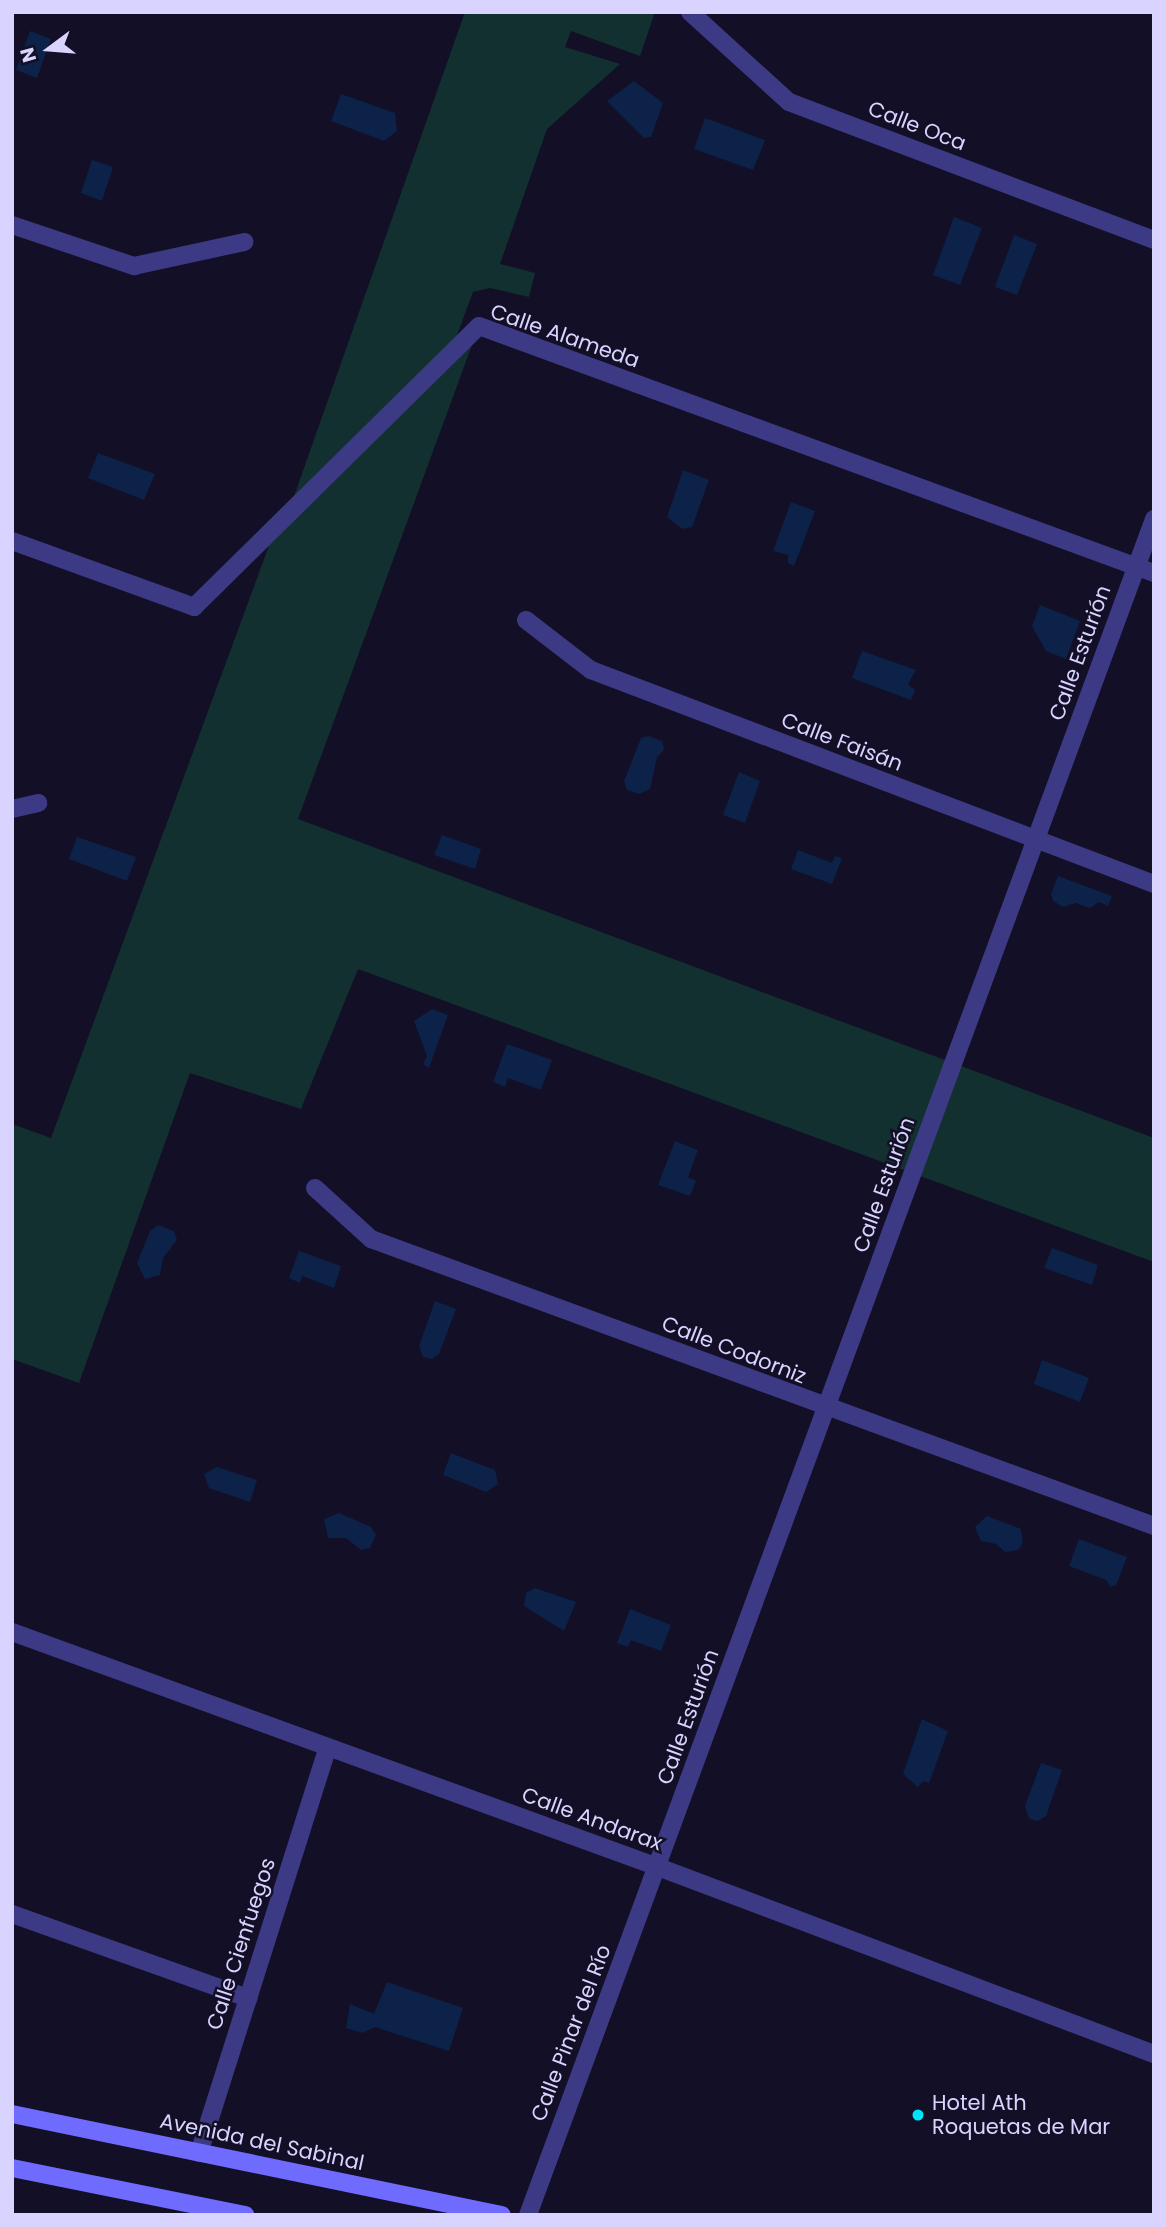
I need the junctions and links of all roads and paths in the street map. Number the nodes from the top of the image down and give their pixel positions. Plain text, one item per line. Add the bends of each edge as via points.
1 (690, 12) edge
2 (12, 225) edge
3 (1154, 240) edge
4 (244, 242) dead end
5 (1154, 519) edge
6 (12, 541) edge
7 (1136, 567) junction
8 (1154, 573) edge
9 (526, 620) dead end
10 (38, 803) dead end
11 (12, 810) edge
12 (1036, 840) junction
13 (1154, 884) edge
14 (315, 1188) dead end
15 (826, 1409) junction
16 (1154, 1526) edge
17 (12, 1632) edge
18 (327, 1749) junction
19 (657, 1867) junction
20 (12, 1914) edge
21 (247, 1998) junction
22 (1154, 2054) edge
23 (12, 2114) edge
24 (199, 2153) junction
25 (12, 2168) edge
26 (245, 2215) edge
27 (502, 2215) edge
28 (527, 2215) edge

1 - 3 street, Calle Oca via 789,102
2 - 4 street via 134,266
5 - 7 street, Calle Esturión
6 - 7 street, Calle Alameda via 194,607 479,326
7 - 8 street, Calle Alameda
7 - 12 street, Calle Esturión
9 - 12 street, Calle Faisán via 591,670
10 - 11 street
12 - 13 street, Calle Faisán
12 - 15 street, Calle Esturión
14 - 15 street, Calle Codorniz via 371,1239
15 - 16 street, Calle Codorniz
15 - 19 street, Calle Esturión
17 - 18 street, Calle Andarax
18 - 19 street, Calle Andarax
18 - 21 street, Calle Cienfuegos
19 - 22 street, Calle Andarax
19 - 28 street, Calle Pinar del Río
20 - 21 street
21 - 24 street, Calle Cienfuegos
23 - 24 street, Avenida del Sabinal
24 - 27 street, Avenida del Sabinal
25 - 26 street

